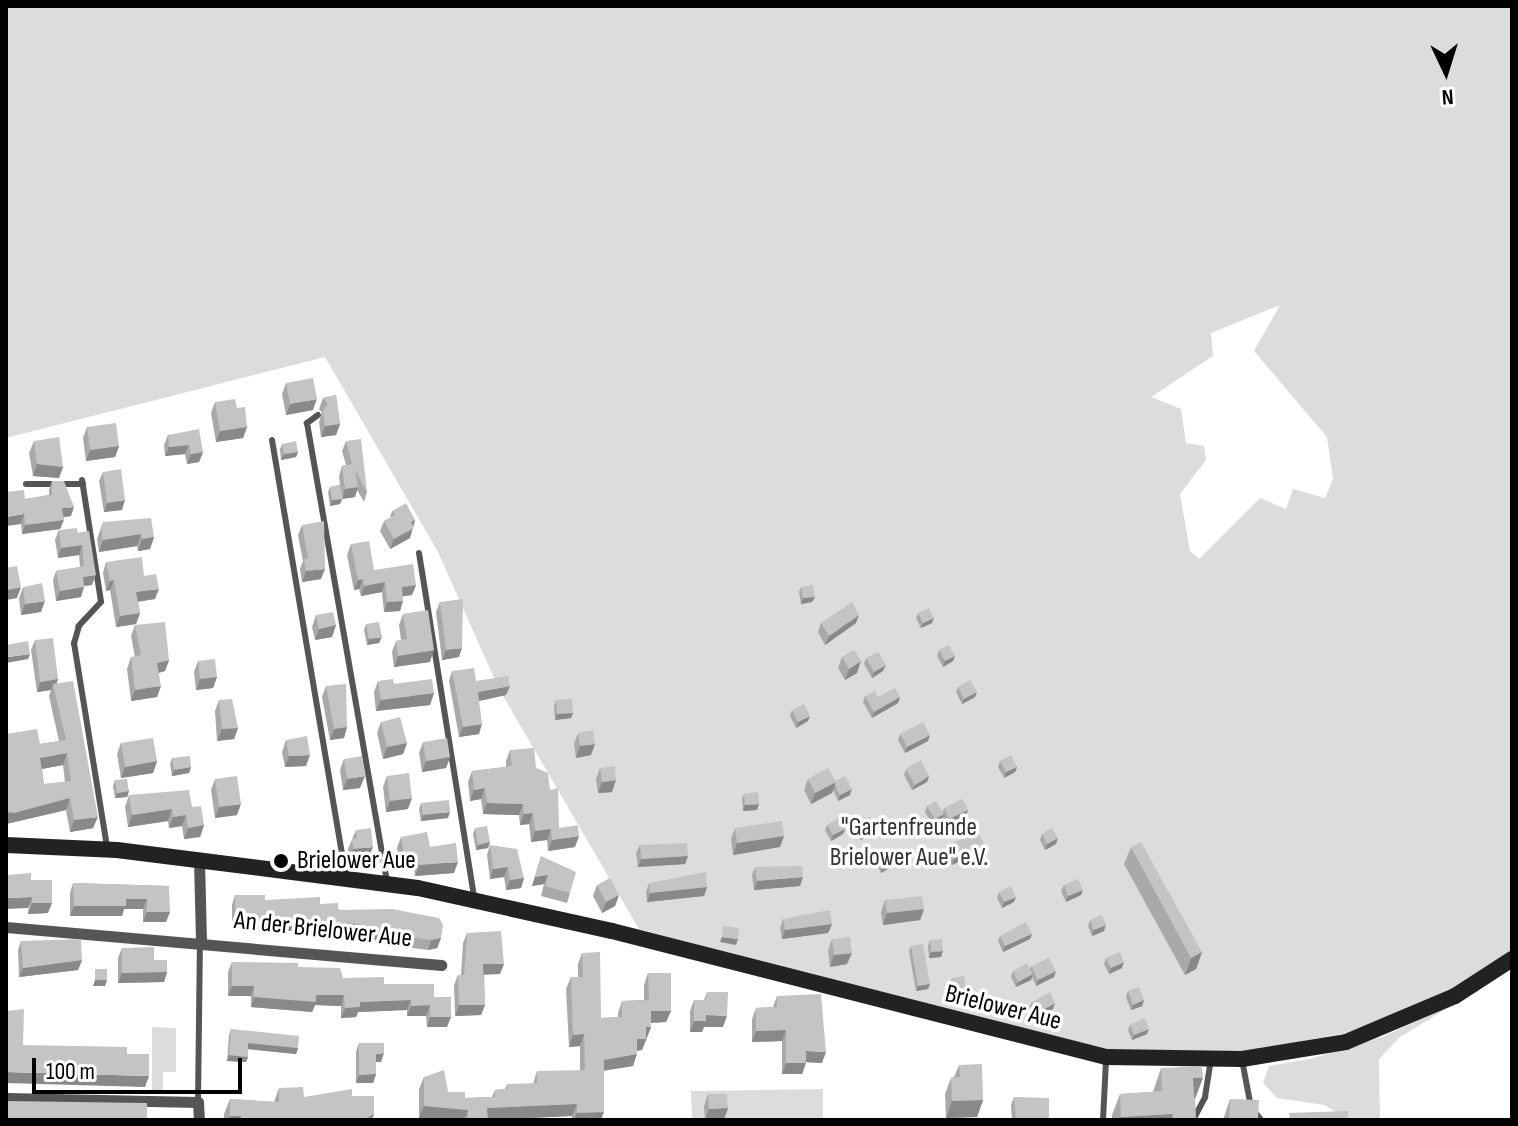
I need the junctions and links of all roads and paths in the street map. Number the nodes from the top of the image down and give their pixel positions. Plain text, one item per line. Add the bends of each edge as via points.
1 (318, 415) dead end
2 (272, 440) dead end
3 (26, 484) dead end
4 (419, 553) dead end
5 (6, 845) edge
6 (107, 850) junction
7 (199, 859) junction
8 (346, 878) junction
9 (388, 884) junction
10 (474, 899) junction
11 (6, 927) edge
12 (201, 940) junction
13 (1512, 959) edge
14 (441, 965) dead end
15 (1106, 1057) junction
16 (1242, 1059) junction
17 (1211, 1060) junction
18 (6, 1098) edge
19 (198, 1102) junction
20 (199, 1120) edge
21 (1103, 1120) edge
22 (1193, 1120) edge
23 (1261, 1120) edge

1 - 9 lane via 307,423
2 - 8 lane
3 - 6 lane via 82,482 101,602 79,626 74,643
4 - 10 lane
5 - 6 street, Brielower Aue
6 - 7 street, Brielower Aue
7 - 8 street, Brielower Aue
7 - 12 street, An der Brielower Aue
8 - 9 street, Brielower Aue
9 - 10 street, Brielower Aue
10 - 15 street, Brielower Aue
11 - 12 street, An der Brielower Aue
12 - 14 street, An der Brielower Aue
12 - 19 lane
13 - 16 street, Brielower Aue via 1455,996 1384,1029 1346,1042
15 - 17 street, Brielower Aue
15 - 21 lane
16 - 17 street, Brielower Aue
16 - 23 lane via 1251,1107
17 - 22 lane via 1205,1097
18 - 19 street
19 - 20 street

